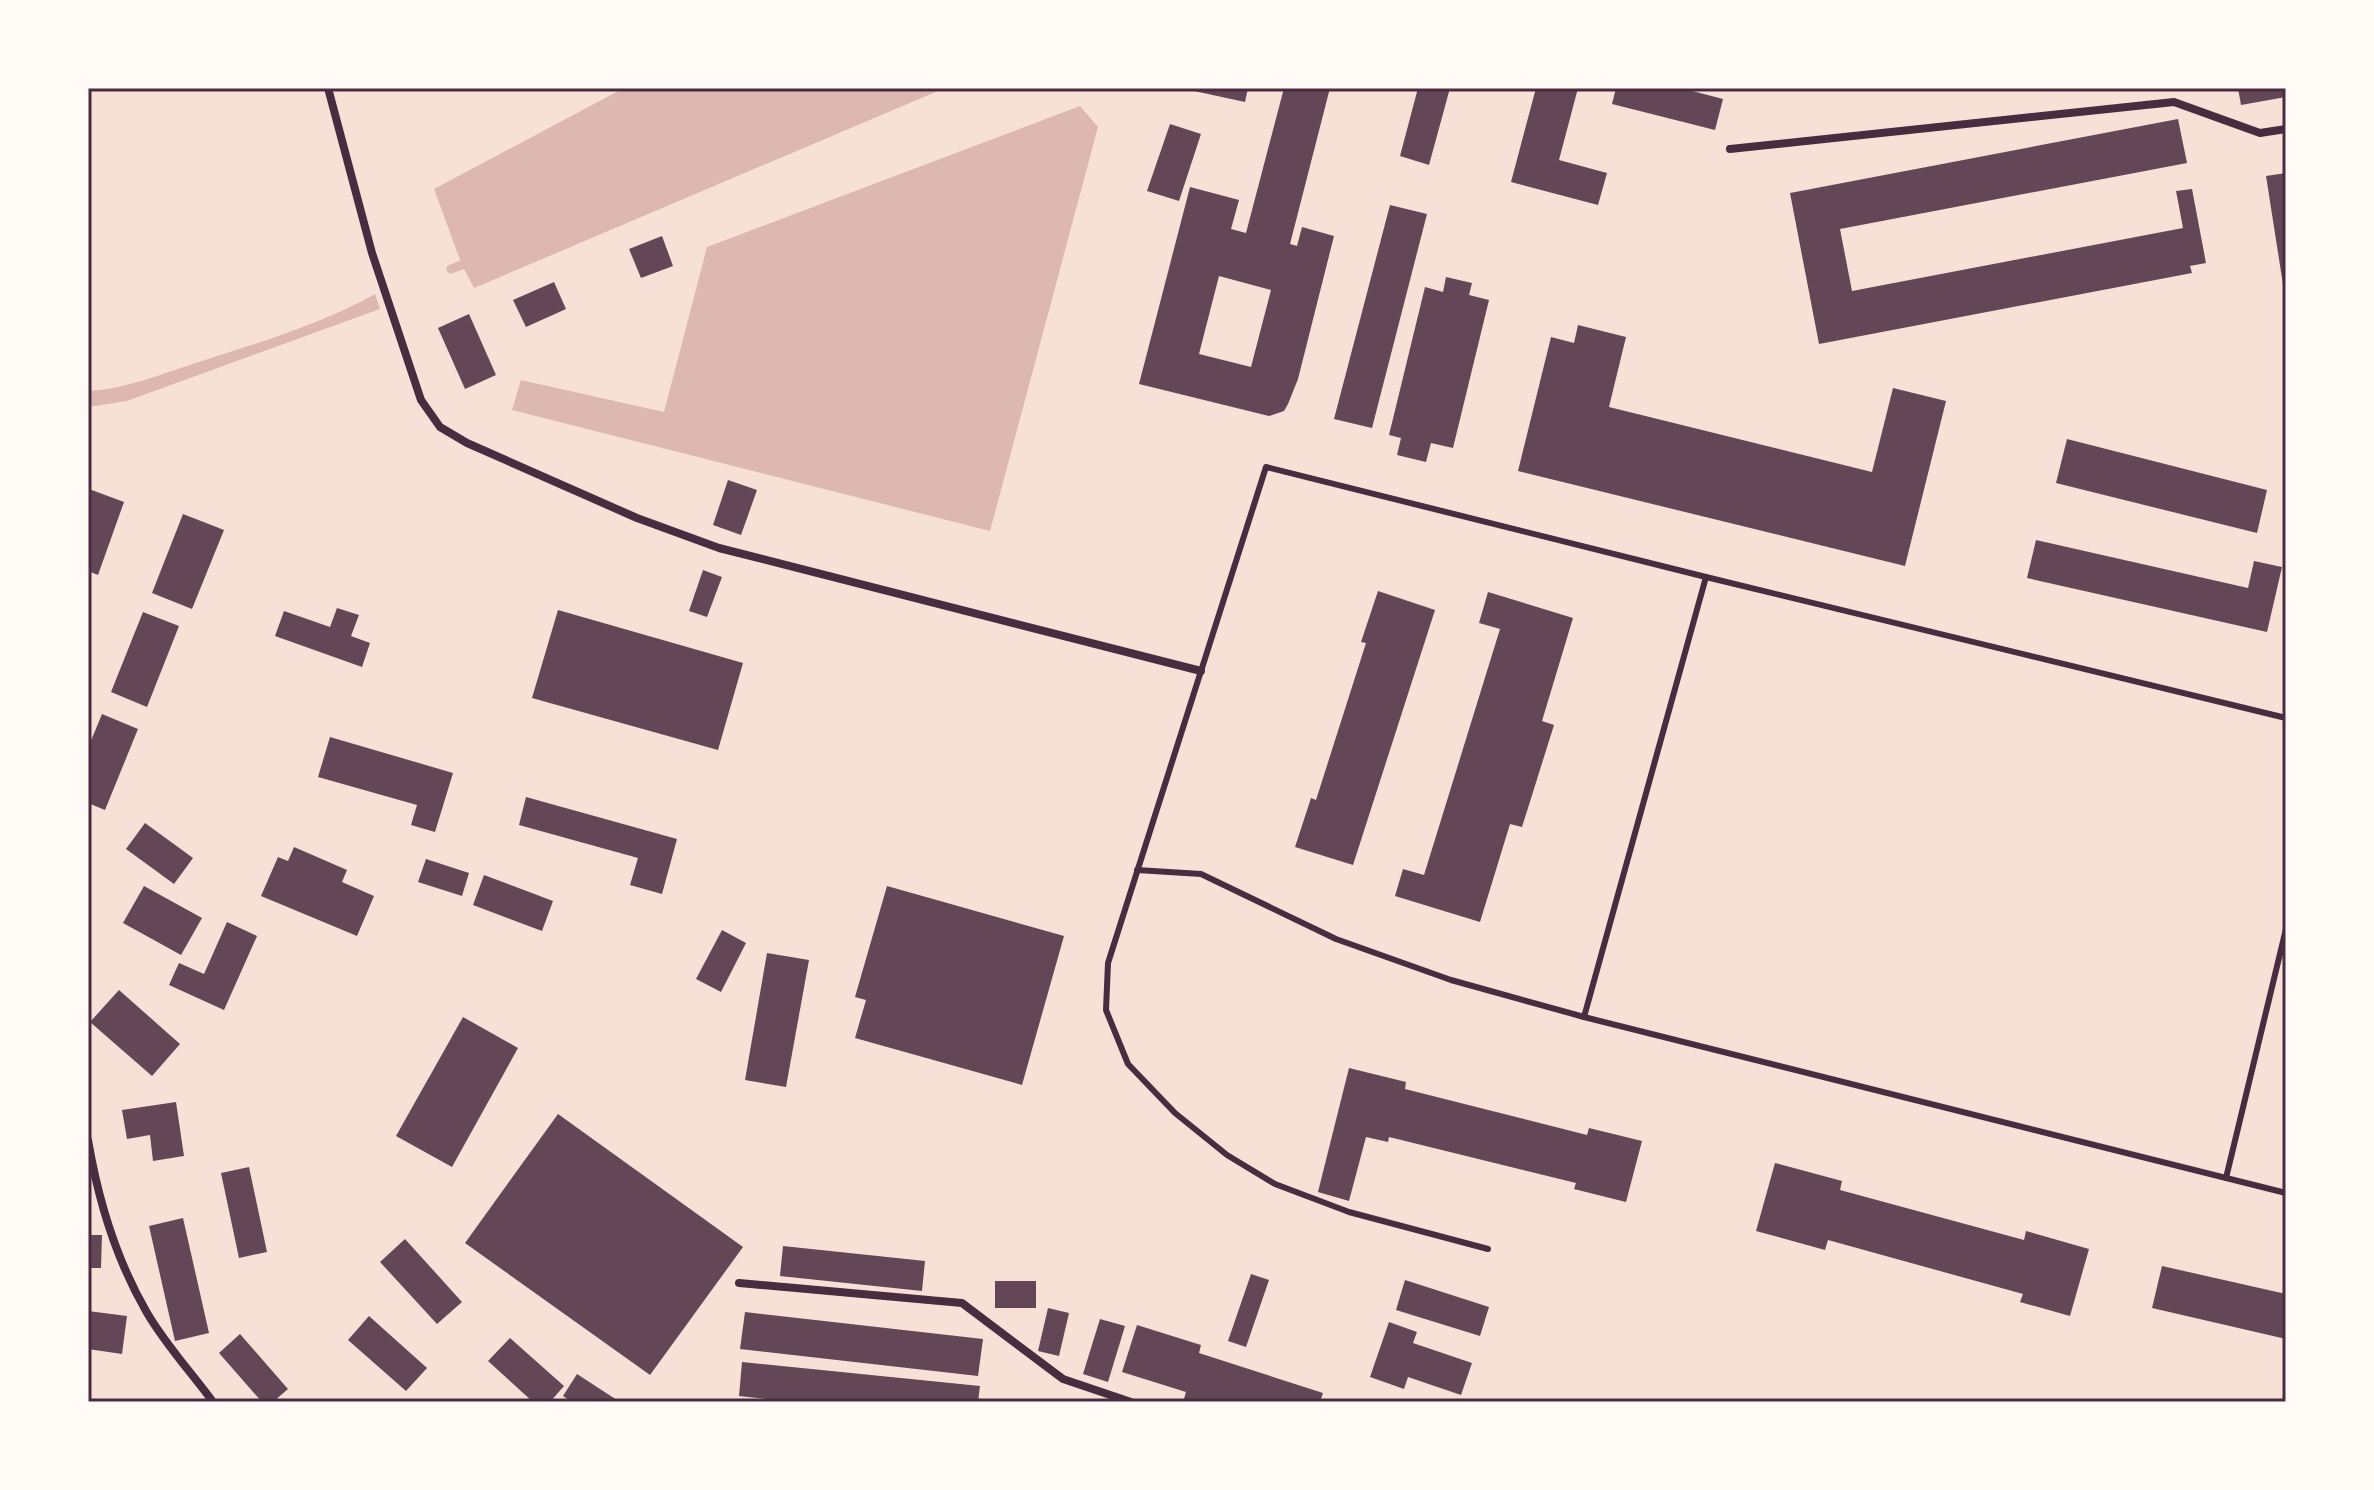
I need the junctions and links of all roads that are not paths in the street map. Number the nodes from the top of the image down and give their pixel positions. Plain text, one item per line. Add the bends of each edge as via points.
1 (328, 88) edge
2 (2286, 129) edge
3 (1730, 149) dead end
4 (1706, 577) junction
5 (1201, 671) junction
6 (2286, 718) edge
7 (1137, 870) junction
8 (2286, 929) edge
9 (1584, 1017) junction
10 (88, 1140) edge
11 (2226, 1178) junction
12 (2286, 1193) edge
13 (1488, 1249) dead end
14 (739, 1283) dead end
15 (213, 1402) edge
16 (1131, 1402) edge

1 - 5 street via 372,253 421,400 440,427 637,518 719,548
2 - 3 street via 2260,133 2174,102
4 - 5 lane via 1266,467
4 - 6 lane
4 - 9 lane
5 - 7 lane
7 - 9 lane via 1201,874 1351,944 1451,980
7 - 13 lane via 1108,963 1106,1010 1128,1064 1175,1113 1227,1155 1275,1184 1349,1212
8 - 11 lane
9 - 11 lane
10 - 15 street via 95,1182 124,1266 147,1313
11 - 12 lane
14 - 16 street via 962,1303 1063,1379

